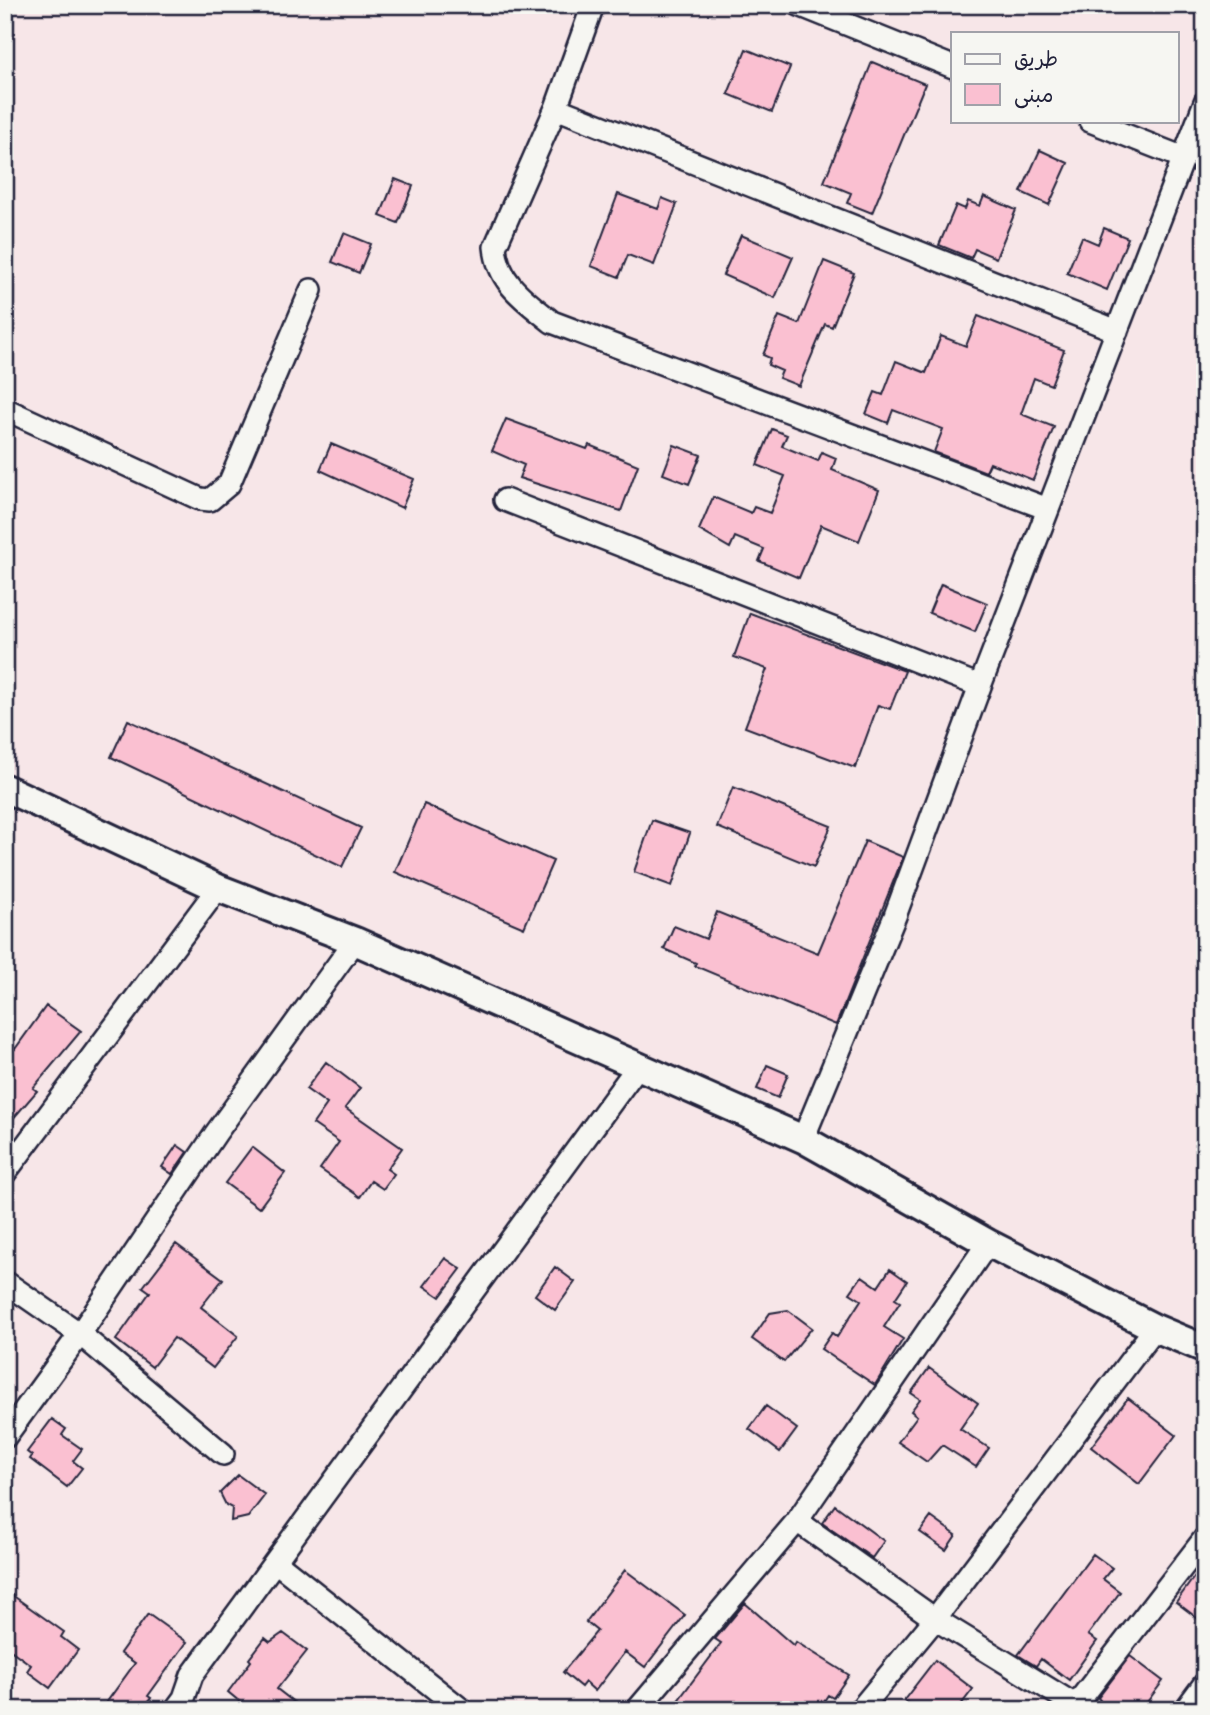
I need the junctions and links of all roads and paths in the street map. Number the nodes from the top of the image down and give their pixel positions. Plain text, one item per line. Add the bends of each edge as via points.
1 (593, 5) edge
2 (799, 5) edge
3 (951, 66) edge
4 (1205, 102) edge
5 (556, 108) junction
6 (1093, 122) edge
7 (1184, 158) junction
8 (311, 290) dead end
9 (1117, 331) junction
10 (5, 409) edge
11 (505, 500) dead end
12 (1048, 509) junction
13 (980, 686) junction
14 (5, 788) edge
15 (218, 888) junction
16 (355, 941) junction
17 (638, 1066) junction
18 (803, 1139) junction
19 (5, 1173) edge
20 (988, 1243) junction
21 (5, 1282) edge
22 (1154, 1328) junction
23 (80, 1334) junction
24 (1205, 1349) edge
25 (6, 1435) edge
26 (223, 1454) dead end
27 (797, 1521) junction
28 (1205, 1538) edge
29 (276, 1562) junction
30 (935, 1619) junction
31 (1205, 1683) edge
32 (186, 1706) edge
33 (1073, 1707) edge
34 (462, 1710) edge
35 (637, 1710) edge
36 (860, 1710) edge
37 (1185, 1710) edge

1 - 5 street
2 - 3 street
4 - 7 street
5 - 9 street
5 - 12 street via 495,247 496,266 505,280 544,315 565,327
6 - 7 street
7 - 9 street
8 - 10 street via 229,484 210,500
9 - 12 street
11 - 13 street
12 - 13 street
13 - 18 street via 895,916
14 - 15 street
15 - 16 street
15 - 19 street
16 - 17 street
16 - 23 street via 216,1133
17 - 18 street
17 - 29 street
18 - 20 street
20 - 22 street
20 - 27 street
21 - 23 street
22 - 24 street
22 - 30 street
23 - 25 street
23 - 26 street
27 - 30 street
27 - 35 street
28 - 33 street
29 - 32 street via 192,1675
29 - 34 street
30 - 33 street
30 - 36 street
31 - 37 street

